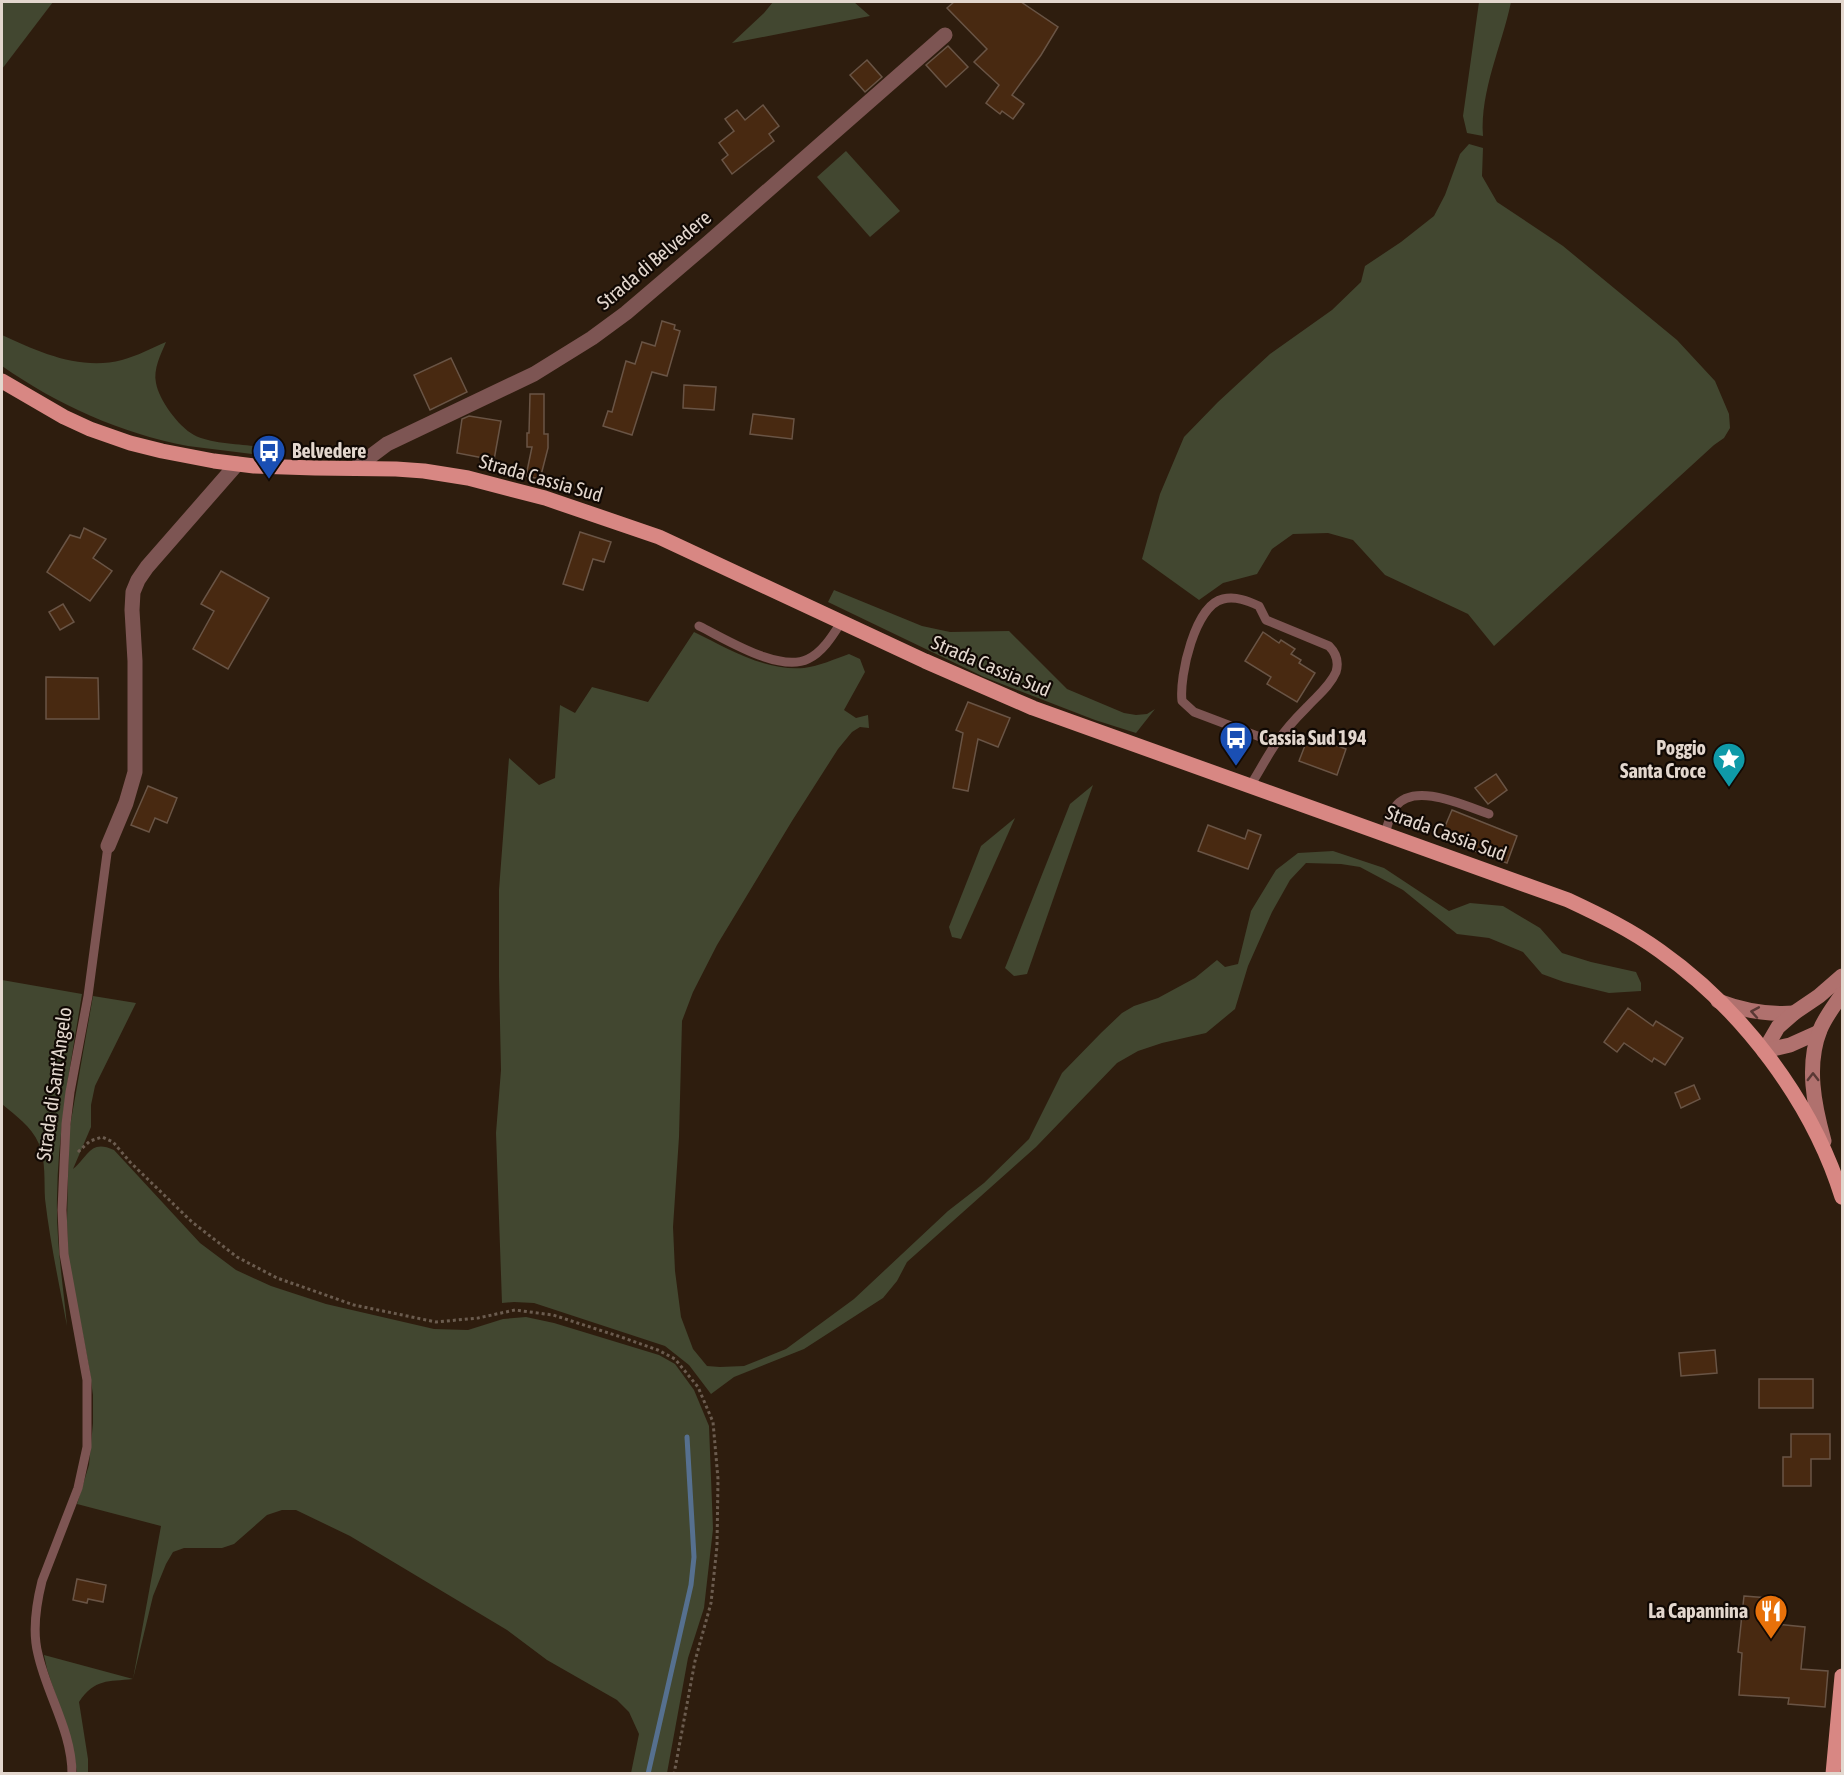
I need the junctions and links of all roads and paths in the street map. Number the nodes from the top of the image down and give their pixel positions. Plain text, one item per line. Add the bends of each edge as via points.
1 (945, 34) dead end
2 (2, 381) edge
3 (237, 464) junction
4 (355, 468) junction
5 (842, 621) junction
6 (699, 626) dead end
7 (1276, 743) junction
8 (1250, 786) junction
9 (1489, 814) dead end
10 (1384, 833) junction
11 (108, 846) joint
12 (1842, 976) edge
13 (1842, 994) edge
14 (1717, 1001) junction
15 (1794, 1013) junction
16 (1819, 1032) junction
17 (1764, 1051) junction
18 (1828, 1155) junction
19 (64, 1165) junction
20 (1842, 1197) edge
21 (1842, 1676) edge
22 (72, 1773) edge
23 (674, 1773) edge
24 (1833, 1773) edge

1 - 4 street, Strada di Belvedere via 606,328 547,367 387,444
2 - 3 main road, Strada Cassia Sud via 64,417 112,437 169,453
3 - 4 main road, Strada Cassia Sud
3 - 11 street, Strada di Sant'Angelo via 147,567 133,592 135,771
4 - 5 main road, Strada Cassia Sud via 445,474 545,498 659,537
5 - 6 lane via 826,645 808,659 790,663 766,658
5 - 8 main road, Strada Cassia Sud via 1033,708
7 - 7 lane via 1194,712 1182,702 1182,678 1193,634 1212,604 1224,598 1243,599 1259,606 1266,620 1335,652 1336,671 1326,688
7 - 8 lane
8 - 10 main road, Strada Cassia Sud
9 - 10 lane via 1427,794 1415,795 1396,806
10 - 14 main road, Strada Cassia Sud via 1597,913 1660,951
11 - 19 lane, Strada di Sant'Angelo via 88,996 70,1092
12 - 15 street
13 - 16 street
15 -> 14 street via 1757,1013
14 - 17 main road, Strada Cassia Sud
15 - 17 street via 1778,1027
16 - 17 street
18 -> 16 street via 1813,1083
17 - 18 main road, Strada Cassia Sud via 1796,1096
18 - 20 main road, Strada Cassia Sud
19 - 22 lane, Strada di Sant'Angelo via 64,1254 87,1380 87,1447 78,1488 42,1581 35,1630 37,1653 61,1721
19 - 23 path via 90,1141 102,1137 113,1142 192,1222 237,1257 277,1278 354,1305 435,1322 514,1310 533,1311 624,1338 675,1359 698,1387 713,1422 718,1479 711,1603 695,1661
21 - 24 main road

